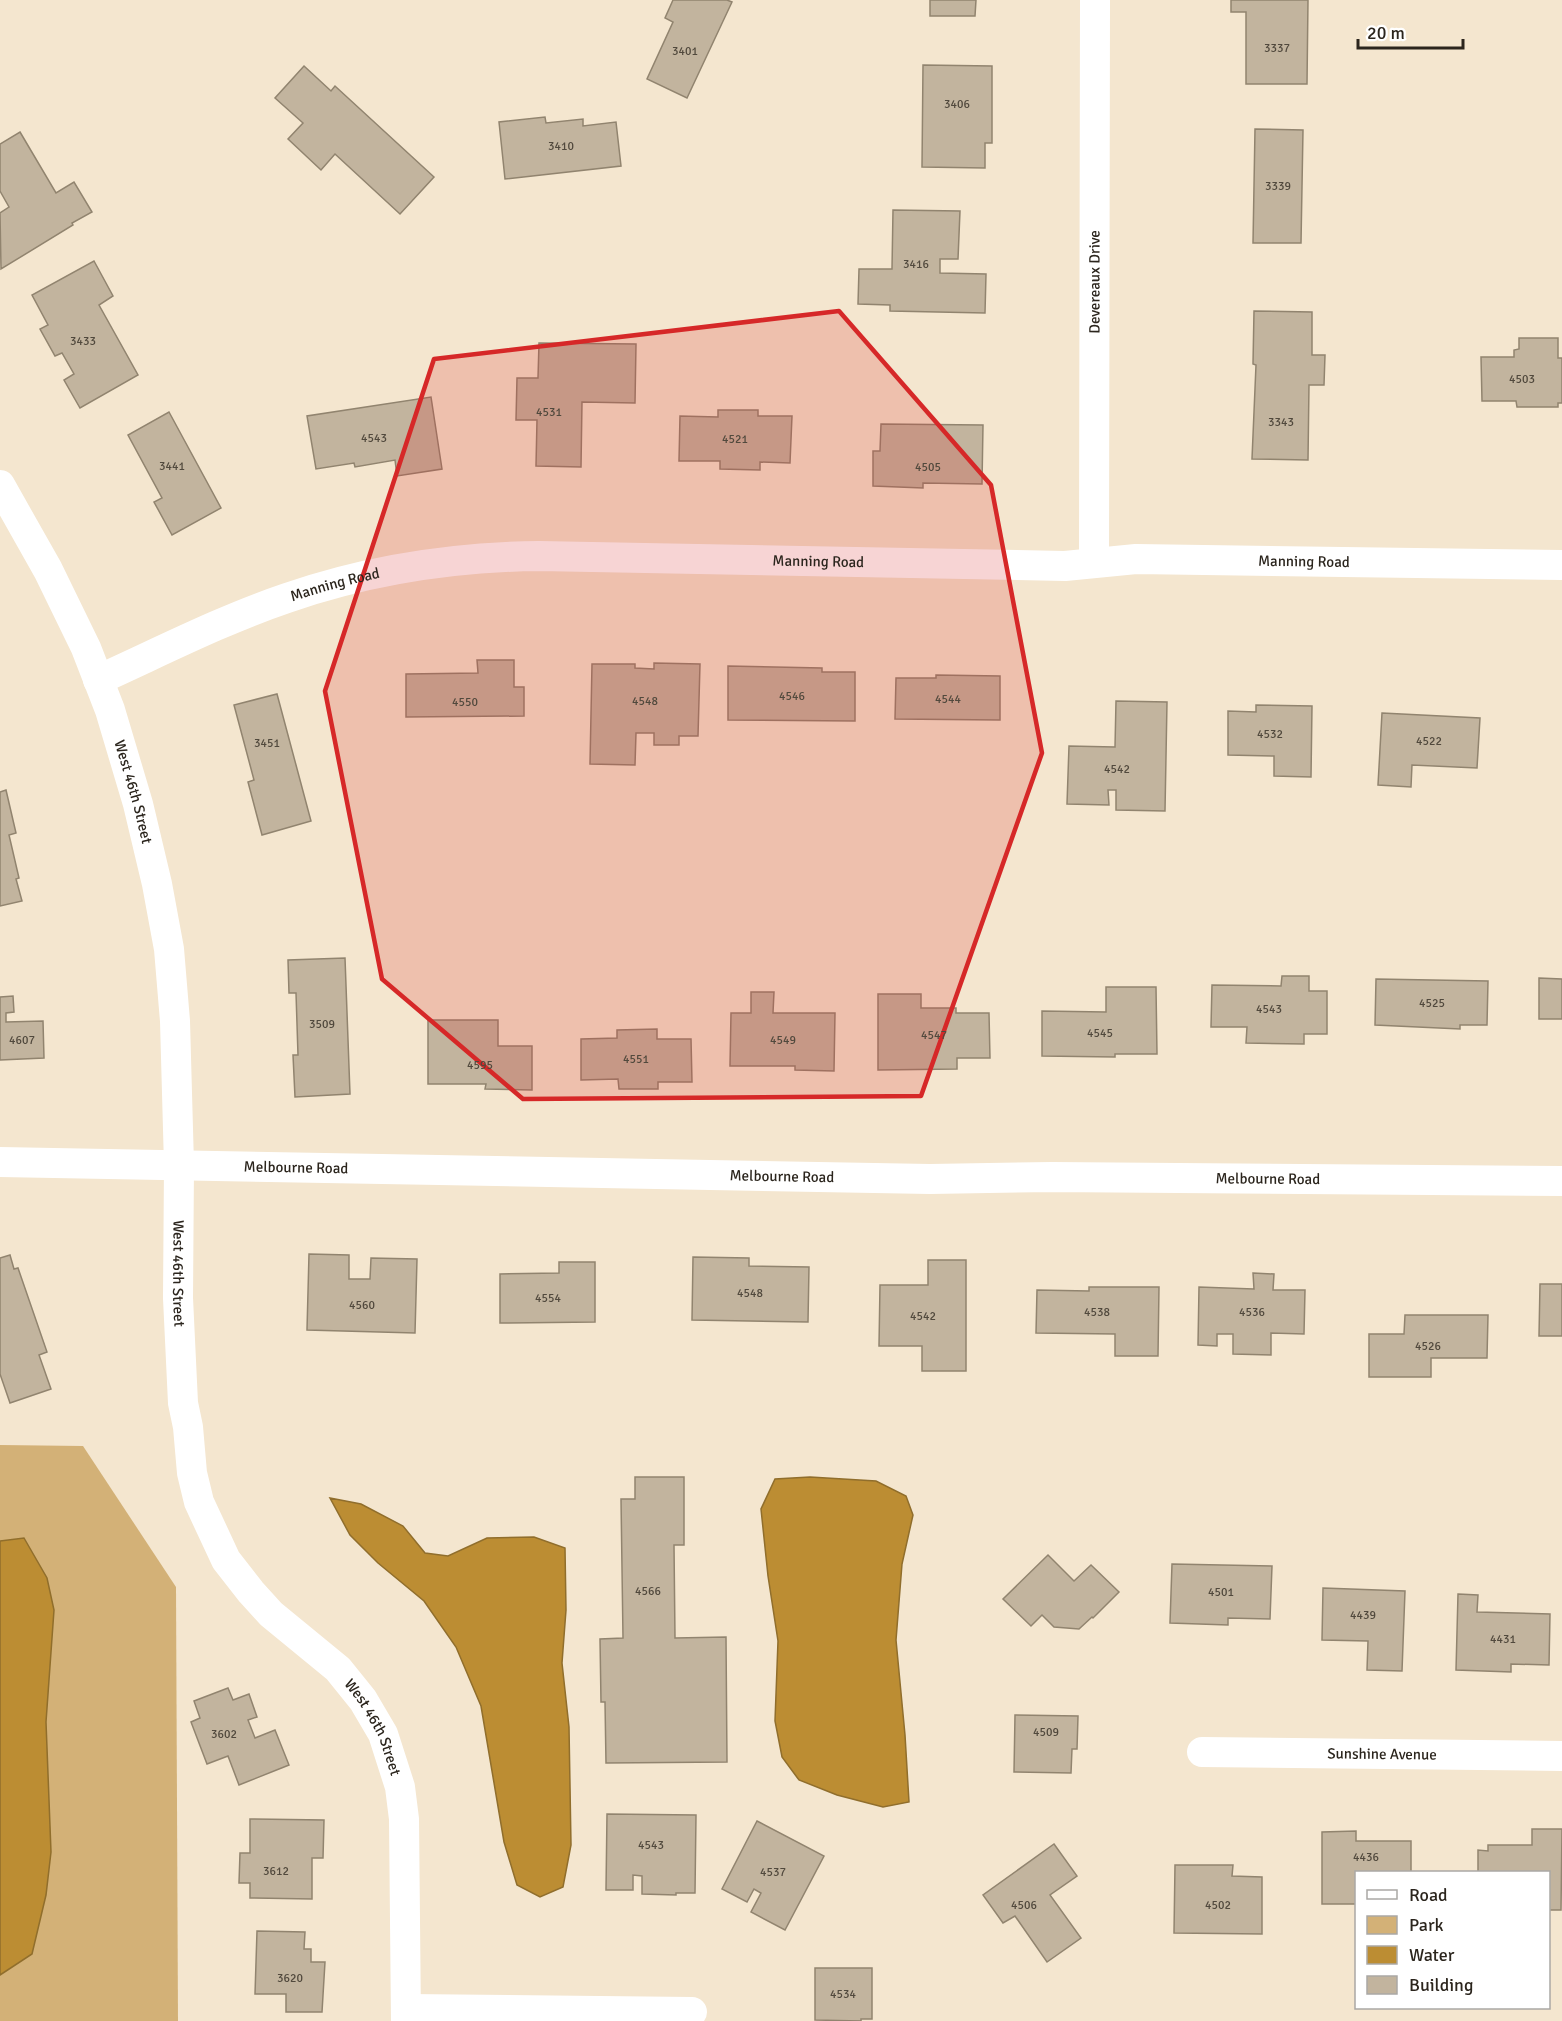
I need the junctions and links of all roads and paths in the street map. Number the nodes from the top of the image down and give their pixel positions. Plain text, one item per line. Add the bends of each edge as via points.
1 (1095, 0) edge
2 (0, 485) edge
3 (1094, 562) junction
4 (1562, 565) edge
5 (98, 680) junction
6 (0, 1162) edge
7 (178, 1165) junction
8 (1562, 1181) edge
9 (1202, 1752) dead end
10 (1562, 1756) edge
11 (692, 2012) dead end
12 (406, 2015) edge

1 - 3 street, Devereaux Drive
2 - 5 street, West 46th Street via 48,570
3 - 4 street, Manning Road via 1136,559
3 - 5 street, Manning Road via 1065,566 539,556 458,560 379,572 285,598
5 - 7 street, West 46th Street via 138,804 169,949
6 - 7 street, Melbourne Road
7 - 8 street, Melbourne Road via 930,1179
7 - 12 street, West 46th Street via 183,1402 199,1502 218,1546 245,1584 271,1614 338,1669 383,1734 400,1787 404,1819
9 - 10 street, Sunshine Avenue
11 - 12 street

